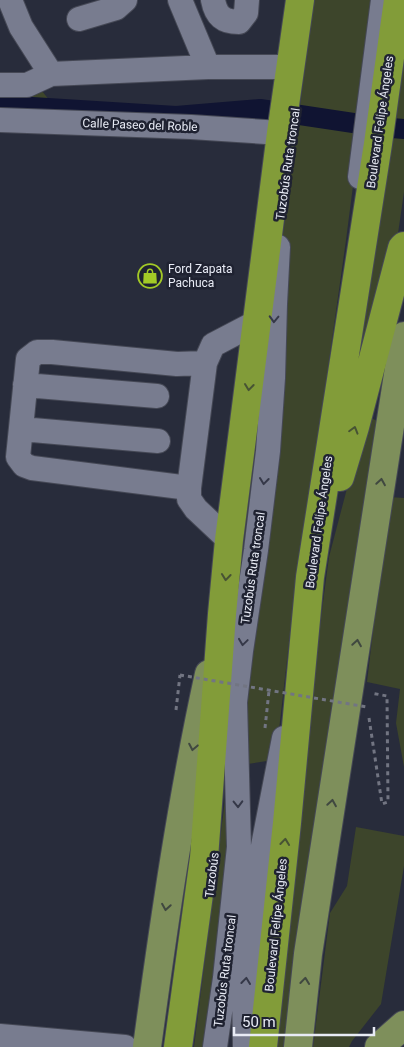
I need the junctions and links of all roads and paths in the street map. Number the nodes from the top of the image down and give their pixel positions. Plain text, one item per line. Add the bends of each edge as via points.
1 (10, 0) edge
2 (125, 0) edge
3 (180, 0) edge
4 (213, 0) edge
5 (247, 0) edge
6 (300, 0) edge
7 (310, 0) edge
8 (382, 0) edge
9 (398, 0) edge
10 (79, 19) dead end
11 (208, 67) junction
12 (51, 74) junction
13 (0, 85) edge
14 (376, 103) junction
15 (288, 107) junction
16 (0, 120) edge
17 (371, 146) junction
18 (404, 246) edge
19 (258, 322) junction
20 (404, 336) edge
21 (205, 363) junction
22 (25, 385) junction
23 (157, 396) dead end
24 (21, 429) junction
25 (158, 441) dead end
26 (189, 488) junction
27 (229, 540) junction
28 (310, 577) junction
29 (222, 614) junction
30 (180, 675) dead end
31 (387, 696) dead end
32 (235, 702) junction
33 (367, 708) dead end
34 (369, 717) dead end
35 (404, 1025) edge
36 (404, 1035) edge
37 (0, 1036) edge
38 (125, 1047) edge
39 (147, 1047) edge
40 (178, 1047) edge
41 (189, 1047) edge
42 (215, 1047) edge
43 (245, 1047) edge
44 (263, 1047) edge
45 (298, 1047) edge
46 (379, 1047) edge
47 (402, 1047) edge

1 - 12 street via 21,26
2 - 10 street via 116,8
3 - 11 street
4 - 5 street via 214,8 229,22 239,22 246,13
6 - 15 highway
7 - 15 street
8 - 14 street
9 - 14 highway, Boulevard Felipe Ángeles
11 - 12 street
11 - 15 street
12 - 13 street via 27,85
14 - 17 highway, Boulevard Felipe Ángeles
15 - 16 street, Calle Paseo del Roble via 192,127
15 - 19 highway
15 -> 32 street, Tuzobús Ruta troncal via 268,451
17 - 28 highway, Boulevard Felipe Ángeles
43 -> 17 street, Tuzobús Ruta troncal via 244,991 262,851 283,746 302,593
28 -> 18 highway via 355,428
19 - 21 street via 213,345
19 -> 27 highway
45 -> 20 main road via 308,954
21 - 22 street via 177,364 37,352 28,359
21 - 26 street
22 - 23 street
22 - 24 street
24 - 25 street
24 - 26 street via 18,457 32,468
26 - 27 street via 189,499 196,509
27 -> 29 highway
44 -> 28 highway, Boulevard Felipe Ángeles
29 -> 39 main road via 194,745 166,907
29 - 40 highway via 204,858
30 - 33 path, bridge
31 - 34 path via 388,802 382,804
32 - 41 street, Tuzobús
32 -> 42 street, Tuzobús Ruta troncal via 239,847
35 - 46 main road
36 - 47 street
37 - 38 street

